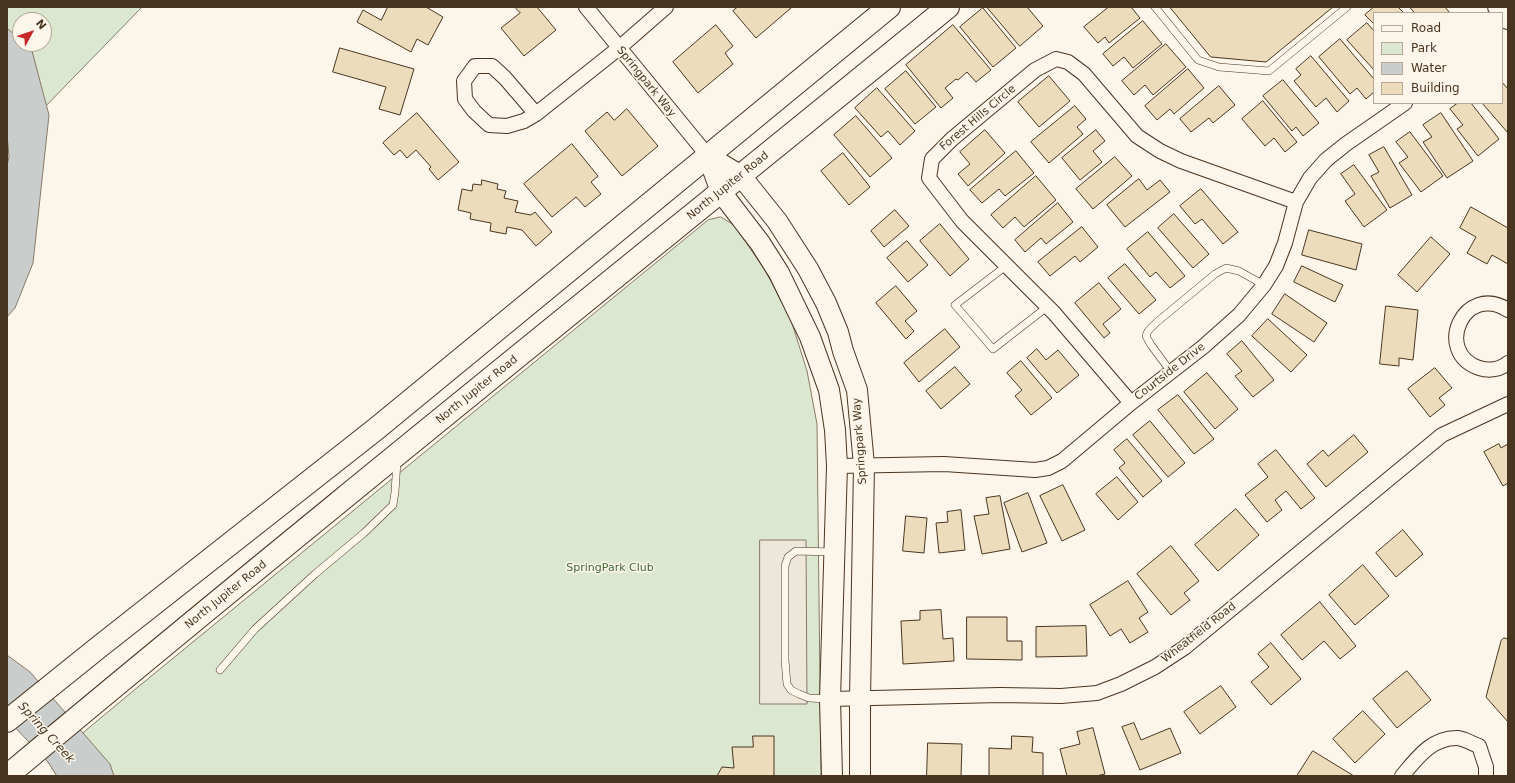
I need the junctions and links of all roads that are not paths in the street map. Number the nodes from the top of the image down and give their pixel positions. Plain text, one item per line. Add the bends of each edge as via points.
1 (586, 7) edge
2 (666, 7) edge
3 (889, 7) edge
4 (948, 7) edge
5 (1155, 7) edge
6 (1347, 7) edge
7 (619, 48) junction
8 (1404, 104) edge
9 (536, 114) junction
10 (708, 156) junction
11 (741, 176) junction
12 (721, 192) junction
13 (1296, 202) junction
14 (1006, 266) junction
15 (1264, 285) junction
16 (1047, 307) junction
17 (1508, 310) edge
18 (1508, 363) edge
19 (1171, 372) junction
20 (1131, 403) junction
21 (1508, 404) edge
22 (376, 429) junction
23 (397, 455) junction
24 (864, 465) junction
25 (837, 466) junction
26 (834, 552) junction
27 (220, 670) dead end
28 (830, 699) junction
29 (860, 699) junction
30 (7, 721) edge
31 (7, 776) edge
32 (832, 776) edge
33 (860, 776) edge
34 (1402, 776) edge
35 (1486, 776) edge

1 - 7 street, Springpark Way
2 - 7 street
3 - 10 main road
4 - 11 main road, North Jupiter Road
5 - 6 lane via 1198,60 1219,67 1269,71
7 - 9 street
7 - 10 street, Springpark Way
8 - 13 street, Courtside Drive via 1326,160 1310,178
9 - 9 street via 507,126 489,124 474,111 466,99 464,81 475,66 492,66
10 - 11 street, Springpark Way
10 - 12 street, Springpark Way
10 - 22 main road
11 - 12 main road, North Jupiter Road
11 - 24 street, Springpark Way via 777,221 826,303 857,390
12 - 23 main road, North Jupiter Road
12 - 25 street, Springpark Way via 760,243 779,273 810,337 829,390
13 - 14 street, Forest Hills Circle via 1160,151 1137,136 1084,74 1068,62 1056,59 1035,70 952,139 932,159 929,178 962,221
13 - 15 street, Courtside Drive via 1285,243 1276,266
14 - 16 street, Forest Hills Circle
14 - 16 lane via 955,305 993,349
15 - 19 street, Courtside Drive via 1239,315
15 - 19 lane via 1238,271 1226,268 1215,274 1157,322 1146,336
16 - 20 street, Forest Hills Circle
17 - 18 street via 1500,305 1484,303 1469,310 1459,322 1456,338 1460,354 1471,365 1487,370 1502,368
19 - 20 street, Courtside Drive
20 - 24 street, Courtside Drive via 1062,460 1048,468 1035,470 944,464
21 - 29 street, Wheatfield Road via 1442,435 1184,648 1155,667 1121,684 1097,693 1061,696
22 - 23 main road
22 - 30 main road
23 - 27 lane via 393,505 256,629
23 - 31 main road, North Jupiter Road
24 - 25 street, Courtside Drive
24 - 29 street, Springpark Way
25 - 26 street, Springpark Way
26 - 28 street, Springpark Way
26 - 28 lane via 796,551 788,557 785,566 787,684 791,690 809,698
28 - 29 street, Wheatfield Road
28 - 32 street, Springpark Way
29 - 33 street, Springpark Way
34 - 35 street via 1420,754 1439,741 1459,738 1479,746 1486,767

